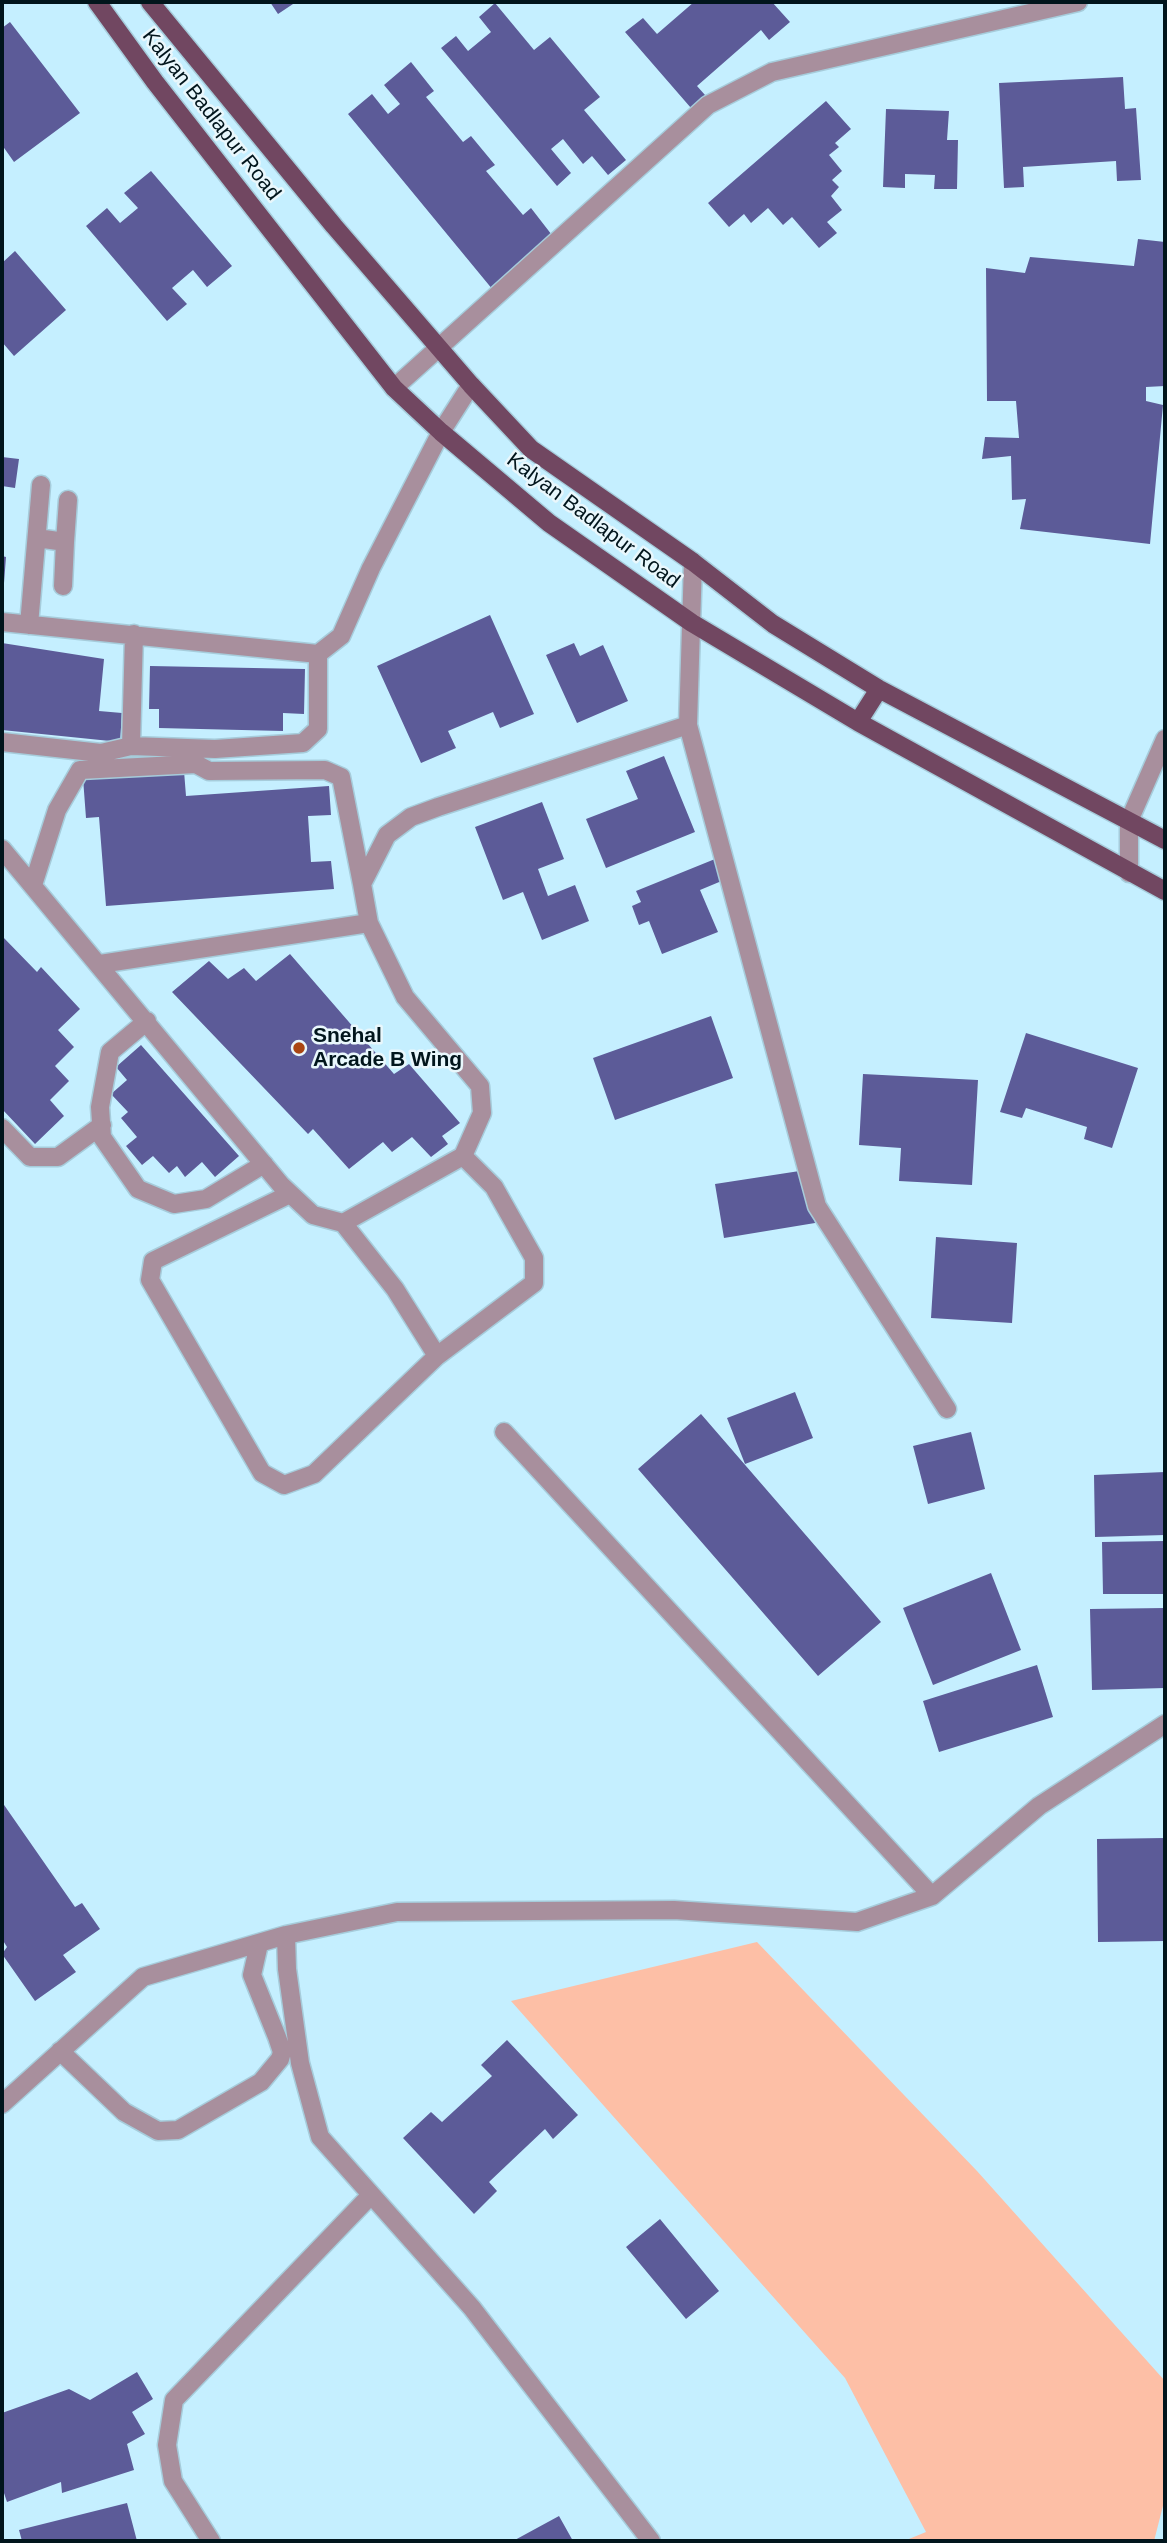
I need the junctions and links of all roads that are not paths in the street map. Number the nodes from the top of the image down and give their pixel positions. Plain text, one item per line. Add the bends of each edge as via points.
1 (97, 2) edge
2 (150, 2) edge
3 (1078, 2) edge
4 (439, 348) junction
5 (471, 385) junction
6 (394, 388) junction
7 (440, 432) junction
8 (41, 485) dead end
9 (68, 500) dead end
10 (37, 538) junction
11 (65, 542) junction
12 (694, 562) junction
13 (63, 586) dead end
14 (2, 622) edge
15 (692, 623) junction
16 (29, 625) junction
17 (134, 634) junction
18 (318, 654) junction
19 (879, 689) junction
20 (858, 722) junction
21 (688, 725) junction
22 (1165, 738) edge
23 (2, 742) edge
24 (131, 746) junction
25 (1129, 821) junction
26 (1165, 840) edge
27 (2, 849) edge
28 (1129, 873) junction
29 (362, 884) junction
30 (33, 885) junction
31 (1165, 891) edge
32 (369, 923) junction
33 (100, 964) junction
34 (147, 1021) junction
35 (102, 1125) junction
36 (2, 1128) edge
37 (463, 1156) junction
38 (264, 1164) junction
39 (290, 1194) junction
40 (343, 1223) junction
41 (437, 1356) junction
42 (947, 1409) dead end
43 (504, 1432) dead end
44 (1165, 1724) edge
45 (932, 1896) junction
46 (286, 1936) junction
47 (260, 1944) junction
48 (60, 2052) junction
49 (2, 2104) edge
50 (371, 2195) junction
51 (211, 2541) edge
52 (651, 2541) edge

1 - 6 main road, Kalyan Badlapur Road
2 - 4 main road
3 - 4 street via 772,72 708,105
4 - 5 main road
4 - 6 street
5 - 7 street
5 - 12 main road via 531,449
6 - 7 main road, Kalyan Badlapur Road
7 - 15 main road, Kalyan Badlapur Road via 550,523
7 - 18 street via 341,636
8 - 10 street
9 - 11 street
10 - 11 street
10 - 16 street
11 - 13 street
12 - 15 street
12 - 19 main road via 773,624
14 - 16 street
15 - 20 main road, Kalyan Badlapur Road
15 - 21 street
16 - 17 street
17 - 18 street
17 - 24 street
18 - 24 street via 318,729 303,743 215,749
19 - 20 main road
19 - 25 main road
20 - 28 main road, Kalyan Badlapur Road
21 - 29 street via 411,817 387,835
21 - 42 street via 817,1206
22 - 25 street
23 - 24 street via 102,753
25 - 26 main road
25 - 28 street
27 - 30 street
28 - 31 main road, Kalyan Badlapur Road
29 - 30 street via 341,777 324,770 209,771 196,764 80,770 57,810
29 - 32 street
30 - 33 street
32 - 33 street
32 - 37 street via 405,997 480,1086 482,1113
33 - 34 street
34 - 35 street via 110,1052 100,1107
34 - 38 street
35 - 36 street via 58,1157 30,1157
35 - 38 street via 102,1137 138,1189 174,1204 206,1199
37 - 40 street
37 - 41 street via 494,1187 534,1258 534,1283
38 - 39 street
39 - 40 street via 313,1215
39 - 41 street via 153,1261 150,1280 262,1473 284,1485 314,1474
40 - 41 street via 395,1289
43 - 45 street
44 - 45 street via 1039,1806
45 - 46 street via 857,1922 674,1910 397,1912
46 - 47 street
46 - 50 street via 300,2063 320,2137
47 - 48 street via 143,1977
47 - 48 street via 252,1975 282,2052 280,2059 261,2082 178,2130 158,2131 124,2112
48 - 49 street
50 - 51 street via 174,2400 167,2445 173,2481
50 - 52 street via 472,2308

